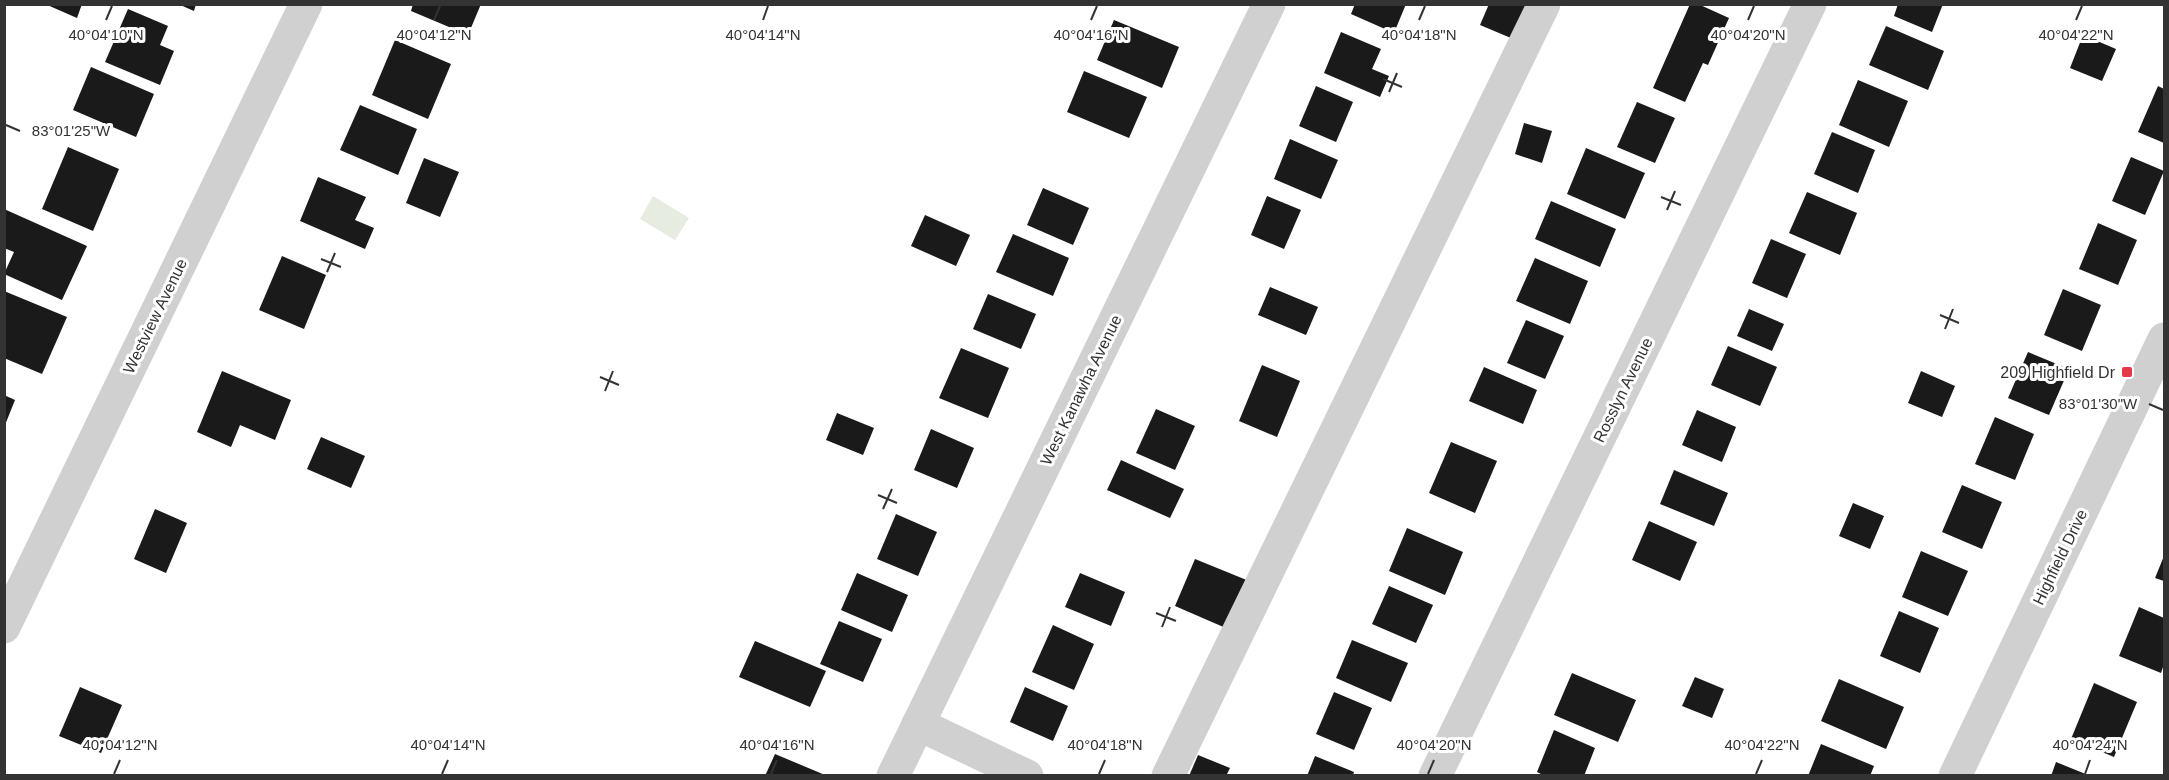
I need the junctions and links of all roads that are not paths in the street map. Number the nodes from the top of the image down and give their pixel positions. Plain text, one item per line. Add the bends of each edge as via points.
1 (306, 4) edge
2 (1269, 4) edge
3 (1544, 4) edge
4 (1810, 4) edge
5 (2164, 339) edge
6 (4, 627) edge
7 (918, 724) junction
8 (893, 776) edge
9 (1027, 776) edge
10 (1168, 776) edge
11 (1435, 776) edge
12 (1956, 776) edge

1 - 6 street, Westview Avenue
2 - 7 street, West Kanawha Avenue
3 - 10 street
4 - 11 street, Rosslyn Avenue
5 - 12 street, Highfield Drive
7 - 8 street, West Kanawha Avenue
7 - 9 street

